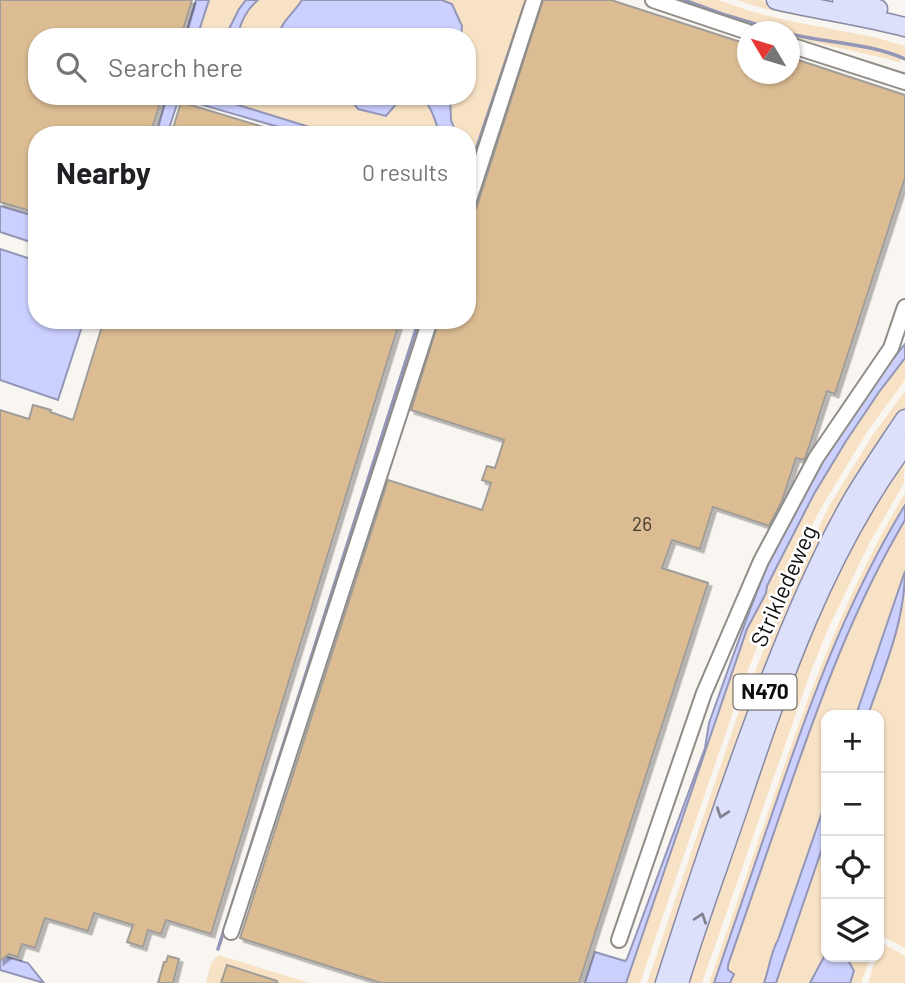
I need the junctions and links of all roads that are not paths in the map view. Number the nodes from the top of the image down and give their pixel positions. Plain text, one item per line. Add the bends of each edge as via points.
1 (534, 0) edge
2 (653, 0) edge
3 (776, 0) edge
4 (842, 0) edge
5 (905, 16) edge
6 (905, 27) edge
7 (737, 28) edge
8 (800, 49) edge
9 (905, 82) edge
10 (476, 178) edge
11 (905, 307) edge
12 (427, 329) edge
13 (905, 419) edge
14 (905, 445) edge
15 (231, 932) dead end
16 (619, 940) dead end
17 (665, 983) edge
18 (679, 983) edge

1 - 10 lane
2 - 7 lane
3 - 6 main road
4 - 5 main road
8 - 9 lane
11 - 16 lane via 891,348 816,458 761,561 704,693
12 - 15 lane
13 -> 17 main road, Strikledeweg / N470 via 853,499 792,622
18 -> 14 main road, Strikledeweg / N470 via 803,628 849,533

